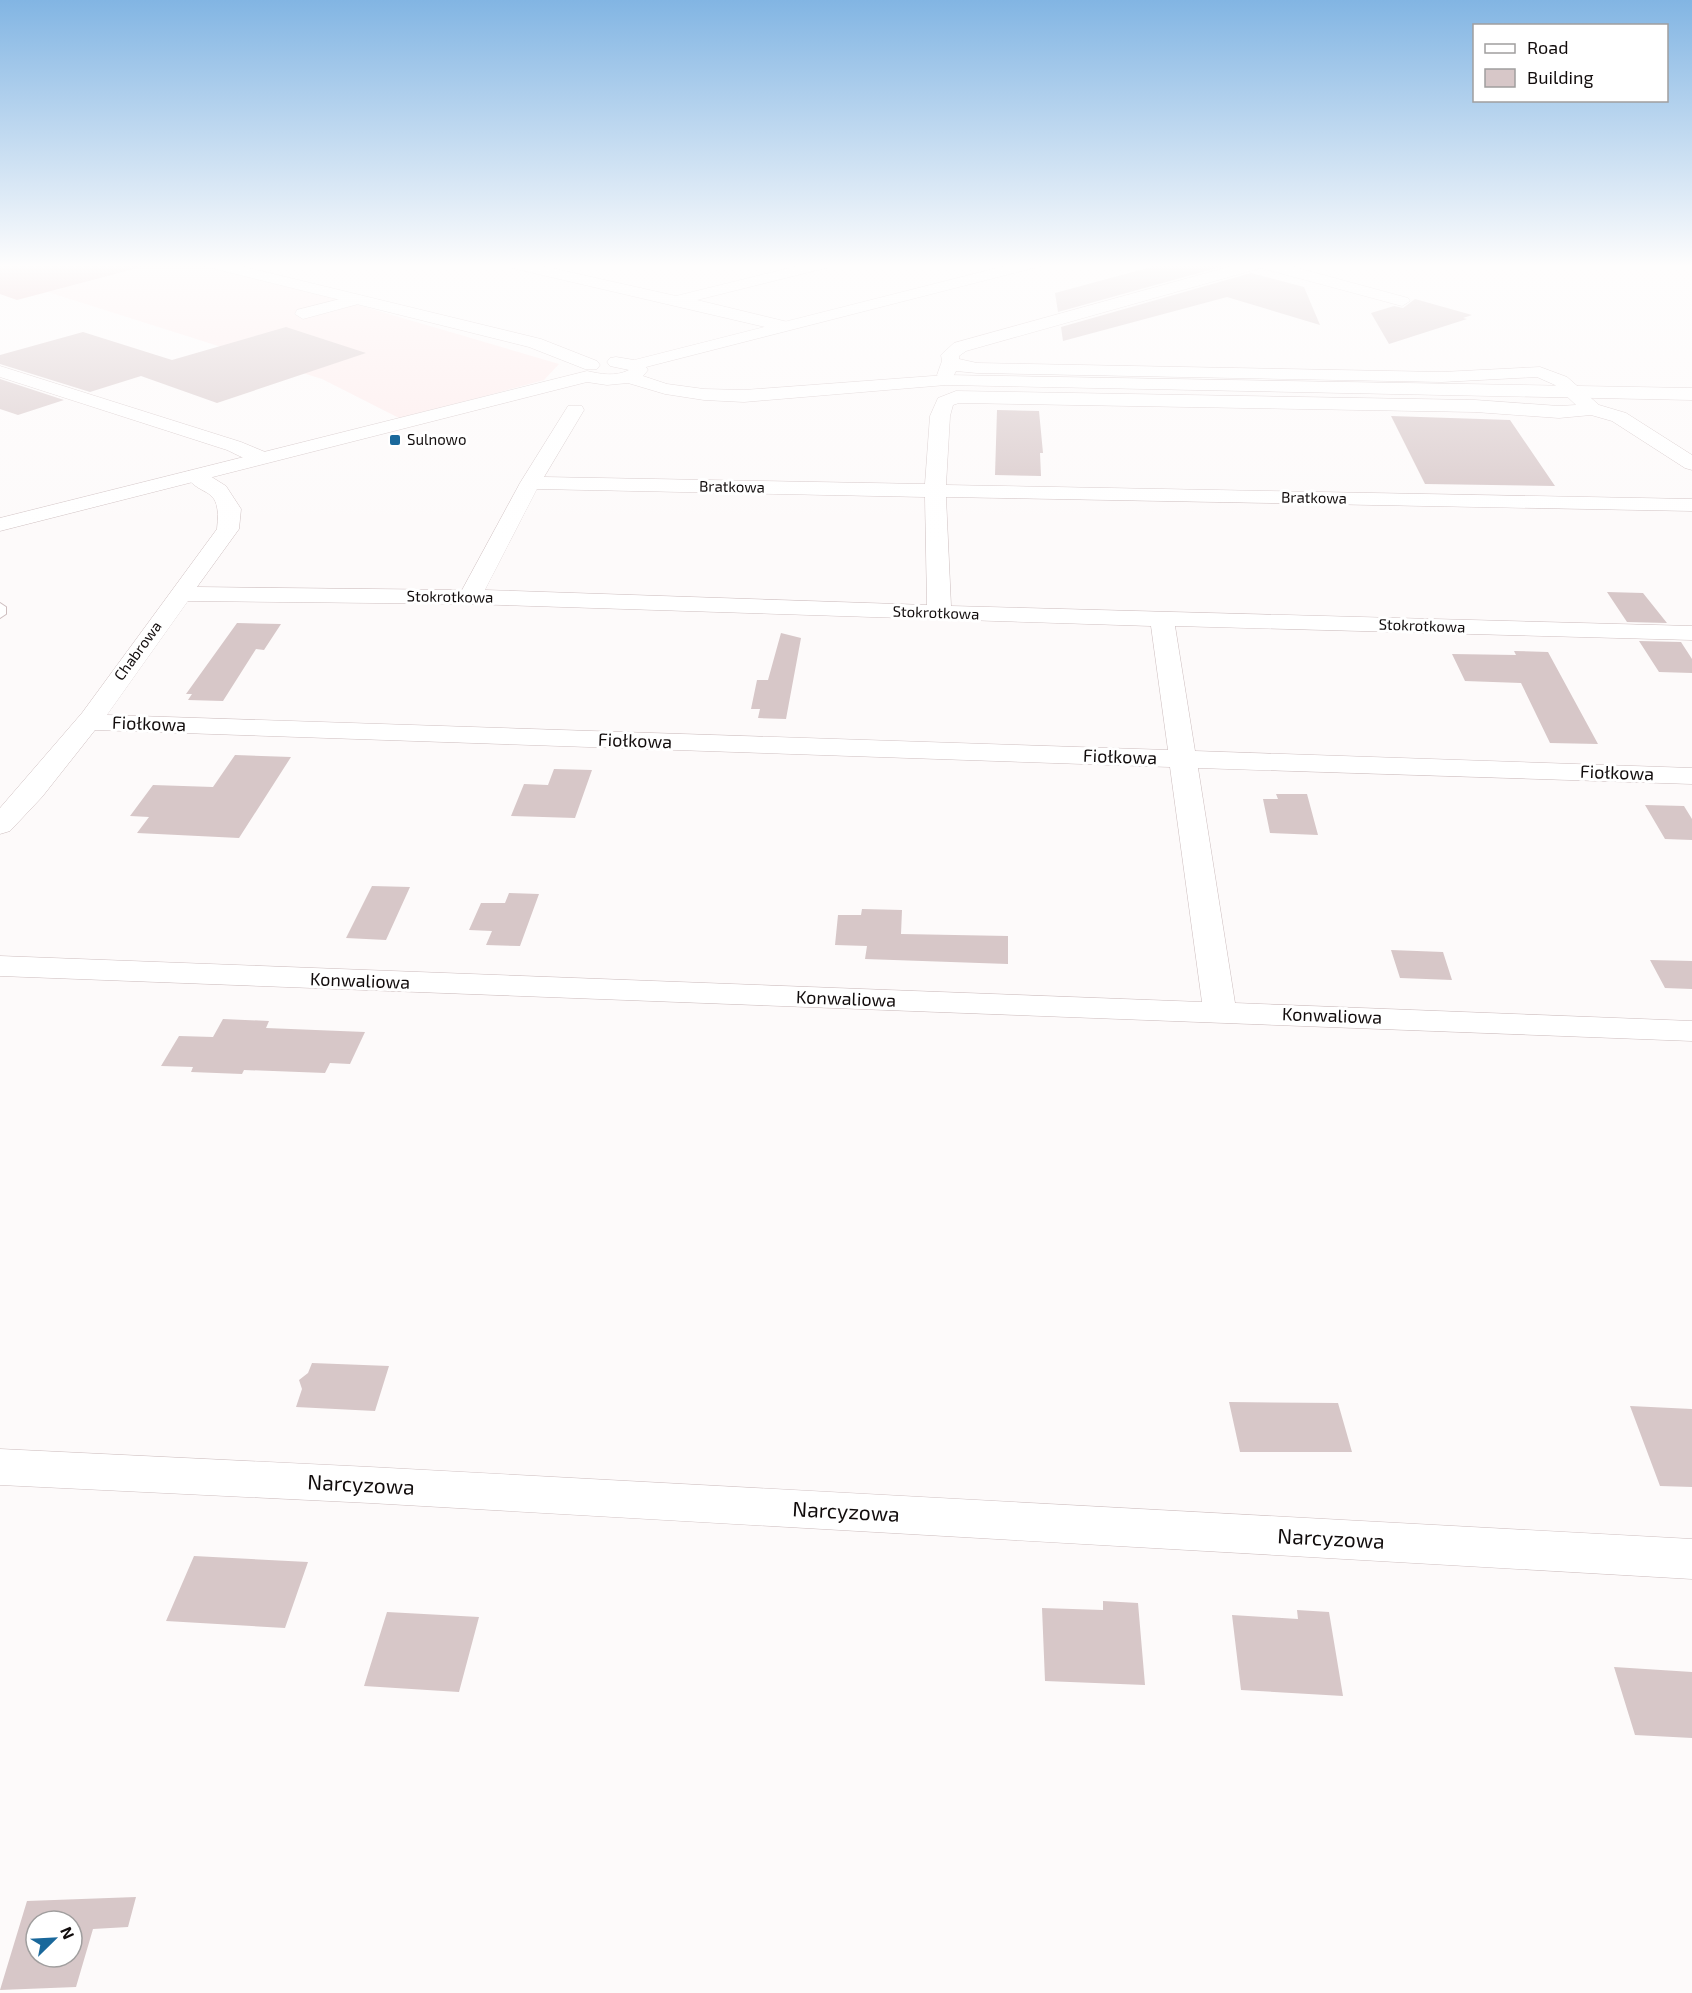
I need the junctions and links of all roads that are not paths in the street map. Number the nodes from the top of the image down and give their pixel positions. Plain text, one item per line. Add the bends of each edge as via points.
1 (559, 356) edge
2 (681, 356) edge
3 (950, 356) edge
4 (951, 361) junction
5 (0, 371) edge
6 (589, 371) junction
7 (631, 371) junction
8 (946, 380) junction
9 (1573, 392) junction
10 (1692, 394) edge
11 (1592, 409) junction
12 (575, 410) dead end
13 (263, 458) junction
14 (1692, 464) edge
15 (195, 475) junction
16 (530, 483) junction
17 (935, 491) junction
18 (1692, 505) edge
19 (0, 525) edge
20 (180, 594) junction
21 (470, 597) junction
22 (0, 607) edge
23 (939, 613) junction
24 (0, 614) edge
25 (1162, 619) junction
26 (1692, 633) edge
27 (87, 722) junction
28 (1182, 760) junction
29 (1692, 776) edge
30 (0, 825) edge
31 (0, 966) edge
32 (1220, 1012) junction
33 (1692, 1031) edge
34 (0, 1467) edge
35 (1692, 1559) edge

1 - 6 street
2 - 7 street
3 - 4 street
4 - 8 street
4 - 9 street via 958,366 977,368 1258,374 1442,377 1540,372 1553,376
5 - 13 street
6 - 7 street via 602,380
6 - 13 street
7 - 8 street via 677,392 743,396
8 - 9 street
9 - 10 street
9 - 11 street
11 - 14 street via 1619,417
11 - 17 street via 1559,412 1475,406 956,397 945,402 940,416
12 - 16 street
13 - 15 street
15 - 19 street
15 - 20 street, Chabrowa via 219,490 230,509 228,529
16 - 17 street, Bratkowa
16 - 21 street
17 - 18 street, Bratkowa
17 - 23 street
20 - 21 street, Stokrotkowa
20 - 27 street, Chabrowa
21 - 23 street, Stokrotkowa
22 - 24 lane
23 - 25 street, Stokrotkowa
25 - 26 street, Stokrotkowa
25 - 28 street, Fiołkowa
27 - 28 street, Fiołkowa
27 - 30 street, Chabrowa
28 - 29 street, Fiołkowa
28 - 32 street, Fiołkowa
31 - 32 street, Konwaliowa
32 - 33 street, Konwaliowa
34 - 35 street, Narcyzowa

